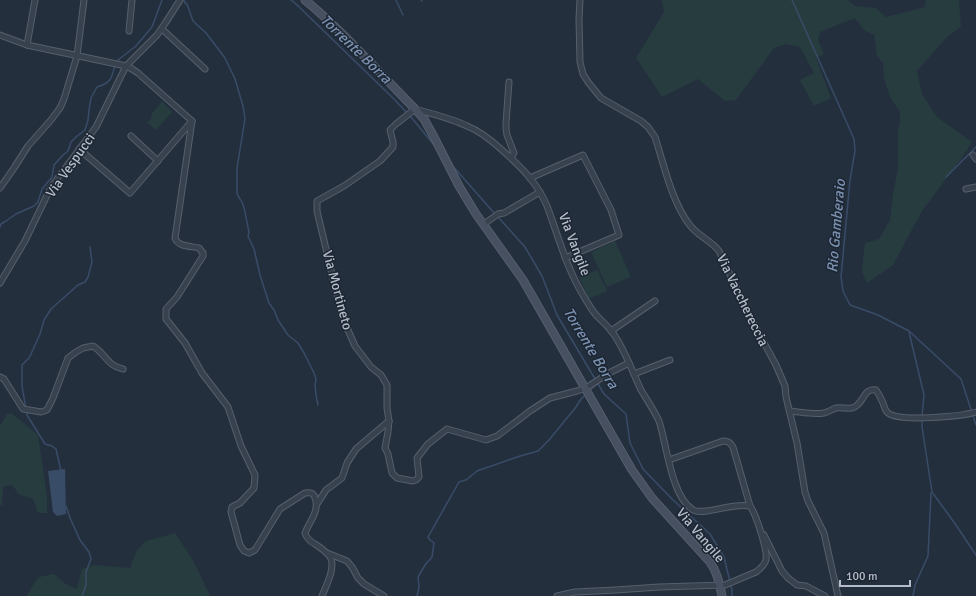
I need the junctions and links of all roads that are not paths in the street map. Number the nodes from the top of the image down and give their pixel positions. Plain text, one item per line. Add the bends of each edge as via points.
1 (35, 0) edge
2 (84, 0) edge
3 (132, 0) edge
4 (180, 0) edge
5 (306, 0) edge
6 (580, 0) edge
7 (162, 29) junction
8 (129, 32) dead end
9 (0, 35) edge
10 (27, 46) junction
11 (76, 56) junction
12 (126, 66) junction
13 (205, 69) dead end
14 (509, 82) dead end
15 (415, 109) junction
16 (431, 114) junction
17 (192, 121) junction
18 (426, 122) junction
19 (131, 136) dead end
20 (79, 149) junction
21 (511, 157) junction
22 (158, 161) junction
23 (530, 178) junction
24 (976, 187) edge
25 (0, 188) edge
26 (966, 189) dead end
27 (540, 192) junction
28 (484, 224) junction
29 (565, 258) junction
30 (0, 283) edge
31 (655, 301) dead end
32 (611, 330) junction
33 (670, 360) dead end
34 (629, 363) junction
35 (123, 369) dead end
36 (634, 374) junction
37 (0, 377) edge
38 (586, 388) junction
39 (790, 411) junction
40 (976, 412) edge
41 (389, 421) junction
42 (669, 460) junction
43 (317, 504) junction
44 (750, 506) junction
45 (759, 528) junction
46 (326, 552) junction
47 (723, 585) junction
48 (322, 596) edge
49 (384, 596) edge
50 (557, 596) edge
51 (722, 596) edge
52 (825, 596) edge
53 (838, 596) edge

1 - 10 street
2 - 11 street
3 - 8 street
4 - 7 street, Via Vespucci
5 - 15 street, Via Vangile
6 - 39 street, Via Vacchereccia via 580,62 583,74 601,98 641,121 652,132 678,206 694,231 719,251 751,320 776,365 785,386
7 - 12 street, Via Vespucci
7 - 13 street
9 - 10 street
10 - 11 street
11 - 12 street
11 - 25 street via 60,108 28,146
12 - 17 street via 132,68
12 - 20 street, Via Vespucci via 96,127
14 - 21 street via 506,123 507,135 514,153
15 - 16 street, Via Vangile
15 - 18 street, Via Vangile
15 - 41 street, Via Mortineto via 390,130 393,147 380,160 344,186 317,201 317,211 341,312 356,346 387,385
16 - 18 street
16 - 21 street, Via Vangile via 468,126
17 - 22 street
17 - 43 street via 175,238 180,244 199,248 203,256 177,297 166,309 166,319 228,408 241,446 255,475 254,488 232,507 231,512 240,545 249,553 255,550 280,509 305,493 313,494
18 - 28 street, Via Vangile via 459,186
19 - 22 street
20 - 22 street via 130,193
20 - 30 street, Via Vespucci via 51,188
21 - 23 street, Via Vangile
23 - 27 street, Via Vangile
23 - 29 street via 583,155 611,210 619,235
24 - 26 street
27 - 28 street
27 - 29 street, Via Vangile
28 - 38 street, Via Vangile via 524,280
29 - 32 street, Via Vangile via 583,296
31 - 32 street
32 - 34 street, Via Vangile
33 - 36 street
34 - 36 street, Via Vangile
34 - 38 street, Via Mortineto
35 - 37 street via 116,368 97,348 83,348 68,358 47,410 41,412 23,409 4,379
36 - 42 street, Via Vangile via 659,423
38 - 41 street, Via Mortineto via 550,398 497,436 486,440 447,429 428,444 418,458 419,476 413,481 397,478 392,473 385,448
38 - 47 street, Via Vangile via 638,479 652,498 699,548
39 - 40 street via 814,414 826,413 837,408 852,408 859,404 871,389 876,390 887,412 893,416 916,418
39 - 53 street, Via Vacchereccia via 805,492 824,533
41 - 43 street via 356,450 347,463 342,478 326,490
42 - 44 street, Via Vangile via 678,490 693,509 704,512 729,506
42 - 44 street via 727,441 733,447
43 - 46 street via 305,533 308,539
44 - 45 street
45 - 47 street via 766,555 763,565 756,572
45 - 52 street via 788,578 797,585 806,586
46 - 48 street via 331,558 332,570
46 - 49 street via 346,561 364,584
47 - 50 street via 575,592
47 - 51 street, Via Vangile

